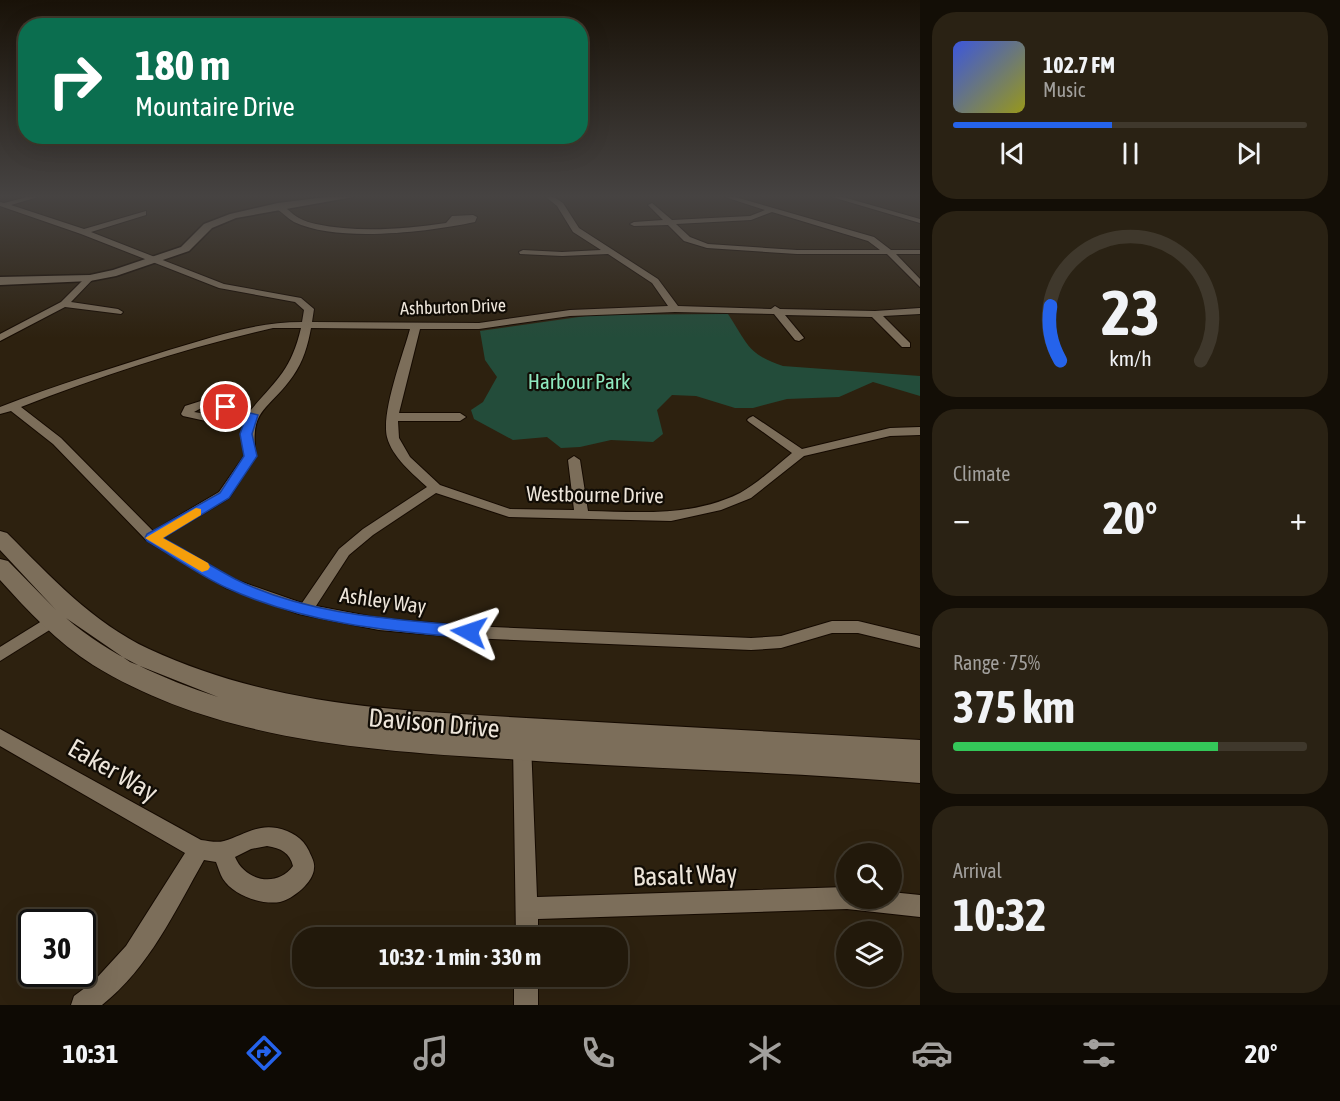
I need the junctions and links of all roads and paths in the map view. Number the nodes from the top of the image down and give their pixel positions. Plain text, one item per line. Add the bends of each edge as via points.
1 (113, 244) edge
2 (190, 244) edge
3 (597, 244) edge
4 (700, 244) edge
5 (878, 244) edge
6 (523, 252) dead end
7 (609, 252) junction
8 (889, 252) junction
9 (920, 252) edge
10 (154, 261) junction
11 (90, 278) junction
12 (0, 281) edge
13 (920, 284) edge
14 (64, 304) junction
15 (675, 309) junction
16 (775, 309) junction
17 (920, 311) edge
18 (118, 312) dead end
19 (875, 314) junction
20 (308, 325) junction
21 (416, 326) junction
22 (0, 338) edge
23 (799, 338) dead end
24 (906, 345) dead end
25 (7, 409) edge
26 (227, 411) dead end
27 (253, 415) junction
28 (392, 417) junction
29 (460, 417) dead end
30 (753, 420) dead end
31 (920, 431) edge
32 (800, 453) junction
33 (574, 460) dead end
34 (435, 488) junction
35 (582, 516) junction
36 (0, 538) edge
37 (152, 538) junction
38 (0, 566) edge
39 (305, 610) junction
40 (60, 616) junction
41 (920, 642) edge
42 (0, 655) edge
43 (0, 737) edge
44 (521, 739) junction
45 (920, 752) edge
46 (920, 771) edge
47 (199, 850) junction
48 (222, 851) dead end
49 (836, 898) edge
50 (902, 904) edge
51 (920, 906) edge
52 (527, 908) junction
53 (527, 927) edge
54 (526, 987) edge
55 (83, 1005) edge
56 (526, 1005) edge

1 - 10 street
2 - 10 street
3 - 7 street
4 - 8 street via 733,250
5 - 8 street
6 - 7 street
7 - 15 street via 655,281
8 - 9 street
8 - 13 street
10 - 11 street
10 - 20 street via 222,286 298,300 309,309
11 - 12 street
11 - 14 street
14 - 18 street
14 - 22 street
15 - 16 street, Ashburton Drive
15 - 21 street, Ashburton Drive via 570,313 479,326
16 - 19 street, Ashburton Drive
16 - 23 street
17 - 19 street, Ashburton Drive
19 - 24 street
20 - 21 street, Ashburton Drive
20 - 25 street, Ashburton Drive via 273,325 237,333 72,383
20 - 27 street via 284,382
21 - 28 street, Westbourne Drive
25 - 37 street, Ashley Way via 57,441
26 - 27 street
27 - 37 street via 246,434 250,456 224,495
28 - 29 street
28 - 34 street, Westbourne Drive via 393,438 405,459
30 - 32 street
31 - 32 street, Westbourne Drive via 890,432
32 - 35 street, Westbourne Drive via 746,495 716,507 671,517
33 - 35 street
34 - 35 street, Westbourne Drive via 509,513
34 - 39 street via 344,552
36 - 40 main road, Davison Drive
37 - 39 street, Ashley Way via 231,584
38 - 40 main road, Davison Drive
39 - 41 street, Ashley Way via 379,624 469,632 751,644 780,642 832,627 858,627
40 - 42 street
40 - 44 main road, Davison Drive via 116,666 213,707 267,722 342,736
43 - 47 street, Eaker Way
44 - 45 main road, Davison Drive
44 - 46 main road, Davison Drive
44 - 52 street
47 - 48 street
47 - 55 street via 142,943 102,992
49 - 52 street, Basalt Way
50 - 51 street, Basalt Way
52 - 53 street
54 - 56 street

